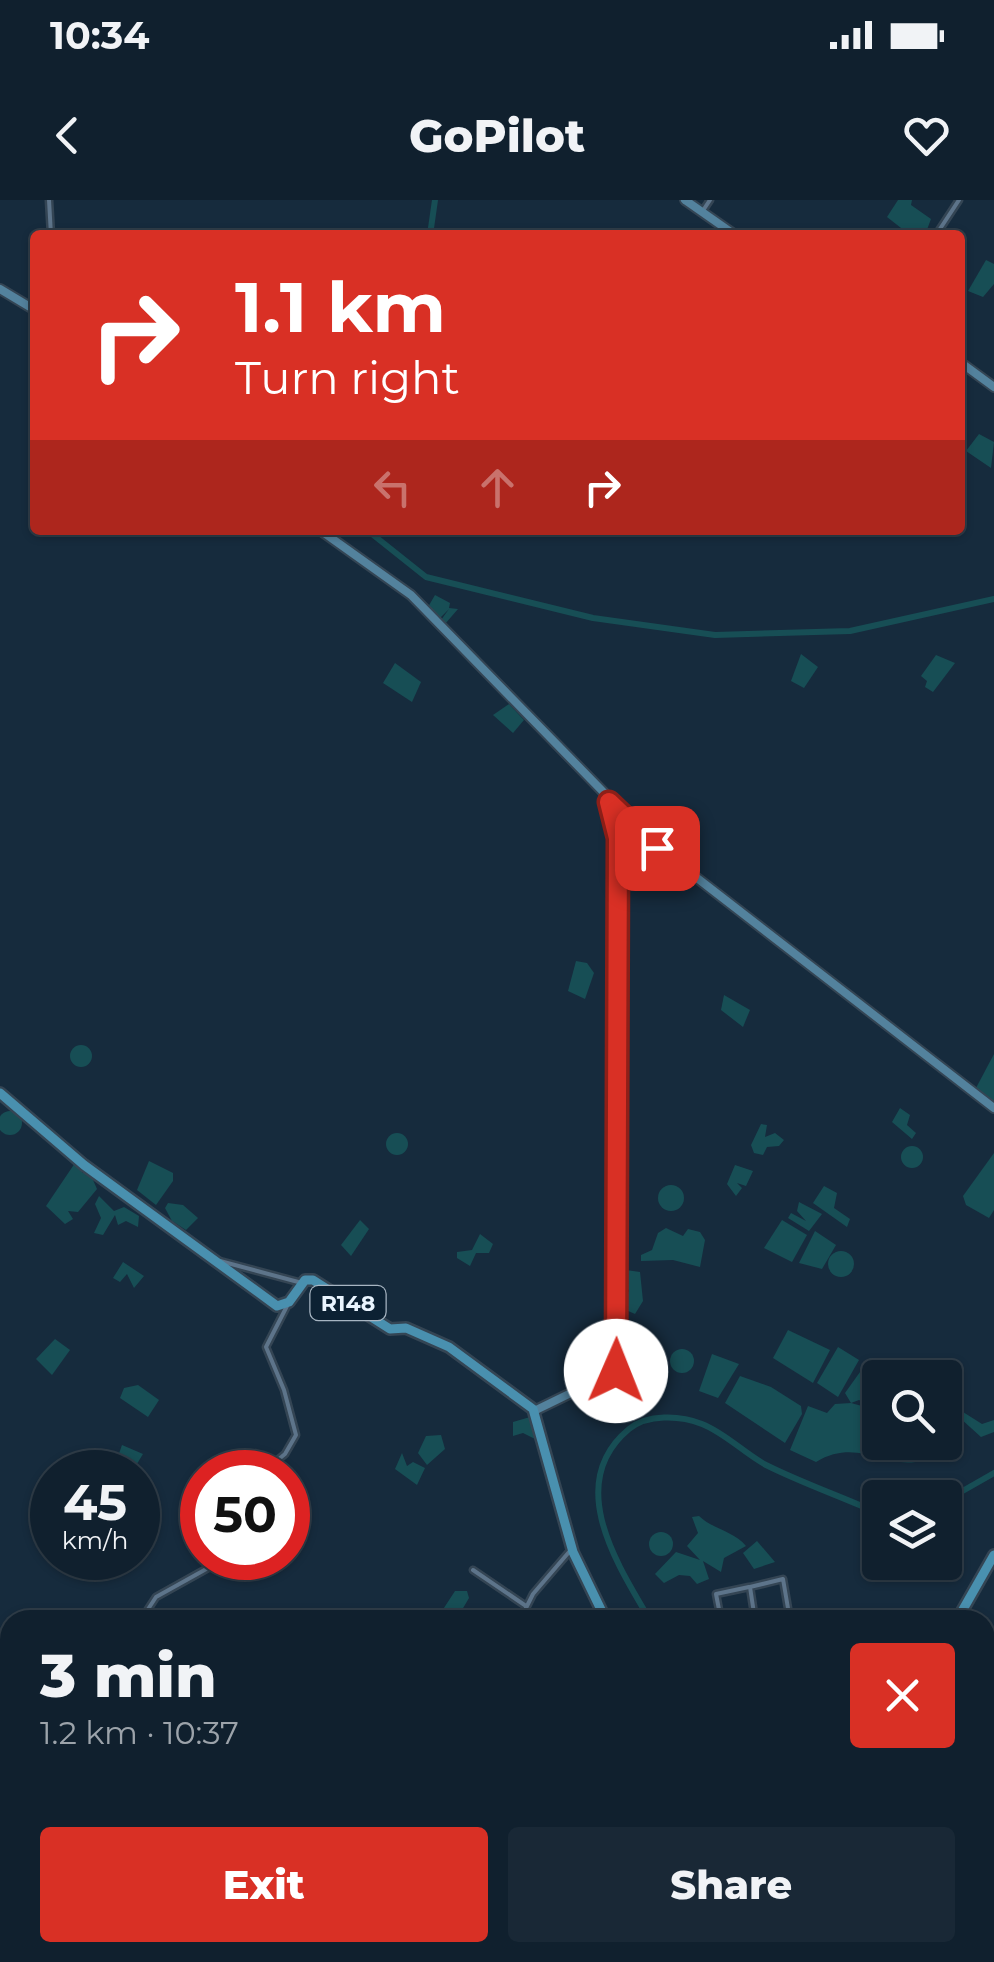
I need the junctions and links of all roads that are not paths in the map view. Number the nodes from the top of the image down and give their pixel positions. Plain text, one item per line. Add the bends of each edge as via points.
1 (49, 200) edge
2 (685, 200) edge
3 (710, 200) edge
4 (959, 200) edge
5 (702, 212) junction
6 (52, 230) edge
7 (728, 230) edge
8 (939, 230) edge
9 (0, 289) edge
10 (30, 307) edge
11 (965, 366) edge
12 (994, 387) edge
13 (327, 535) edge
14 (609, 802) junction
15 (0, 1093) edge
16 (994, 1108) edge
17 (212, 1258) junction
18 (302, 1283) junction
19 (289, 1302) junction
20 (534, 1411) junction
21 (287, 1450) edge
22 (572, 1548) junction
23 (994, 1555) edge
24 (474, 1570) dead end
25 (187, 1580) edge
26 (750, 1587) junction
27 (526, 1606) junction
28 (148, 1610) edge
29 (524, 1610) edge
30 (601, 1610) edge
31 (718, 1610) edge
32 (753, 1610) edge
33 (788, 1610) edge
34 (963, 1610) edge

1 - 6 street
2 - 5 main road
3 - 5 street
4 - 8 street
5 - 7 main road
9 - 10 main road
11 - 12 main road
13 - 14 main road via 411,594
14 - 16 main road via 657,848
14 - 20 main road via 618,838 616,1371
15 - 17 main road, R148
17 - 18 street
17 - 19 main road, R148 via 277,1306
18 - 19 main road, R148
18 - 20 main road, R148 via 312,1280 390,1329 406,1328 449,1347
19 - 21 street via 266,1347 296,1436
20 - 22 main road
22 - 27 street
22 - 30 main road
23 - 34 main road
24 - 27 street
25 - 28 street via 156,1597
26 - 31 street via 716,1594
26 - 32 street
26 - 33 street via 783,1579
27 - 29 street

